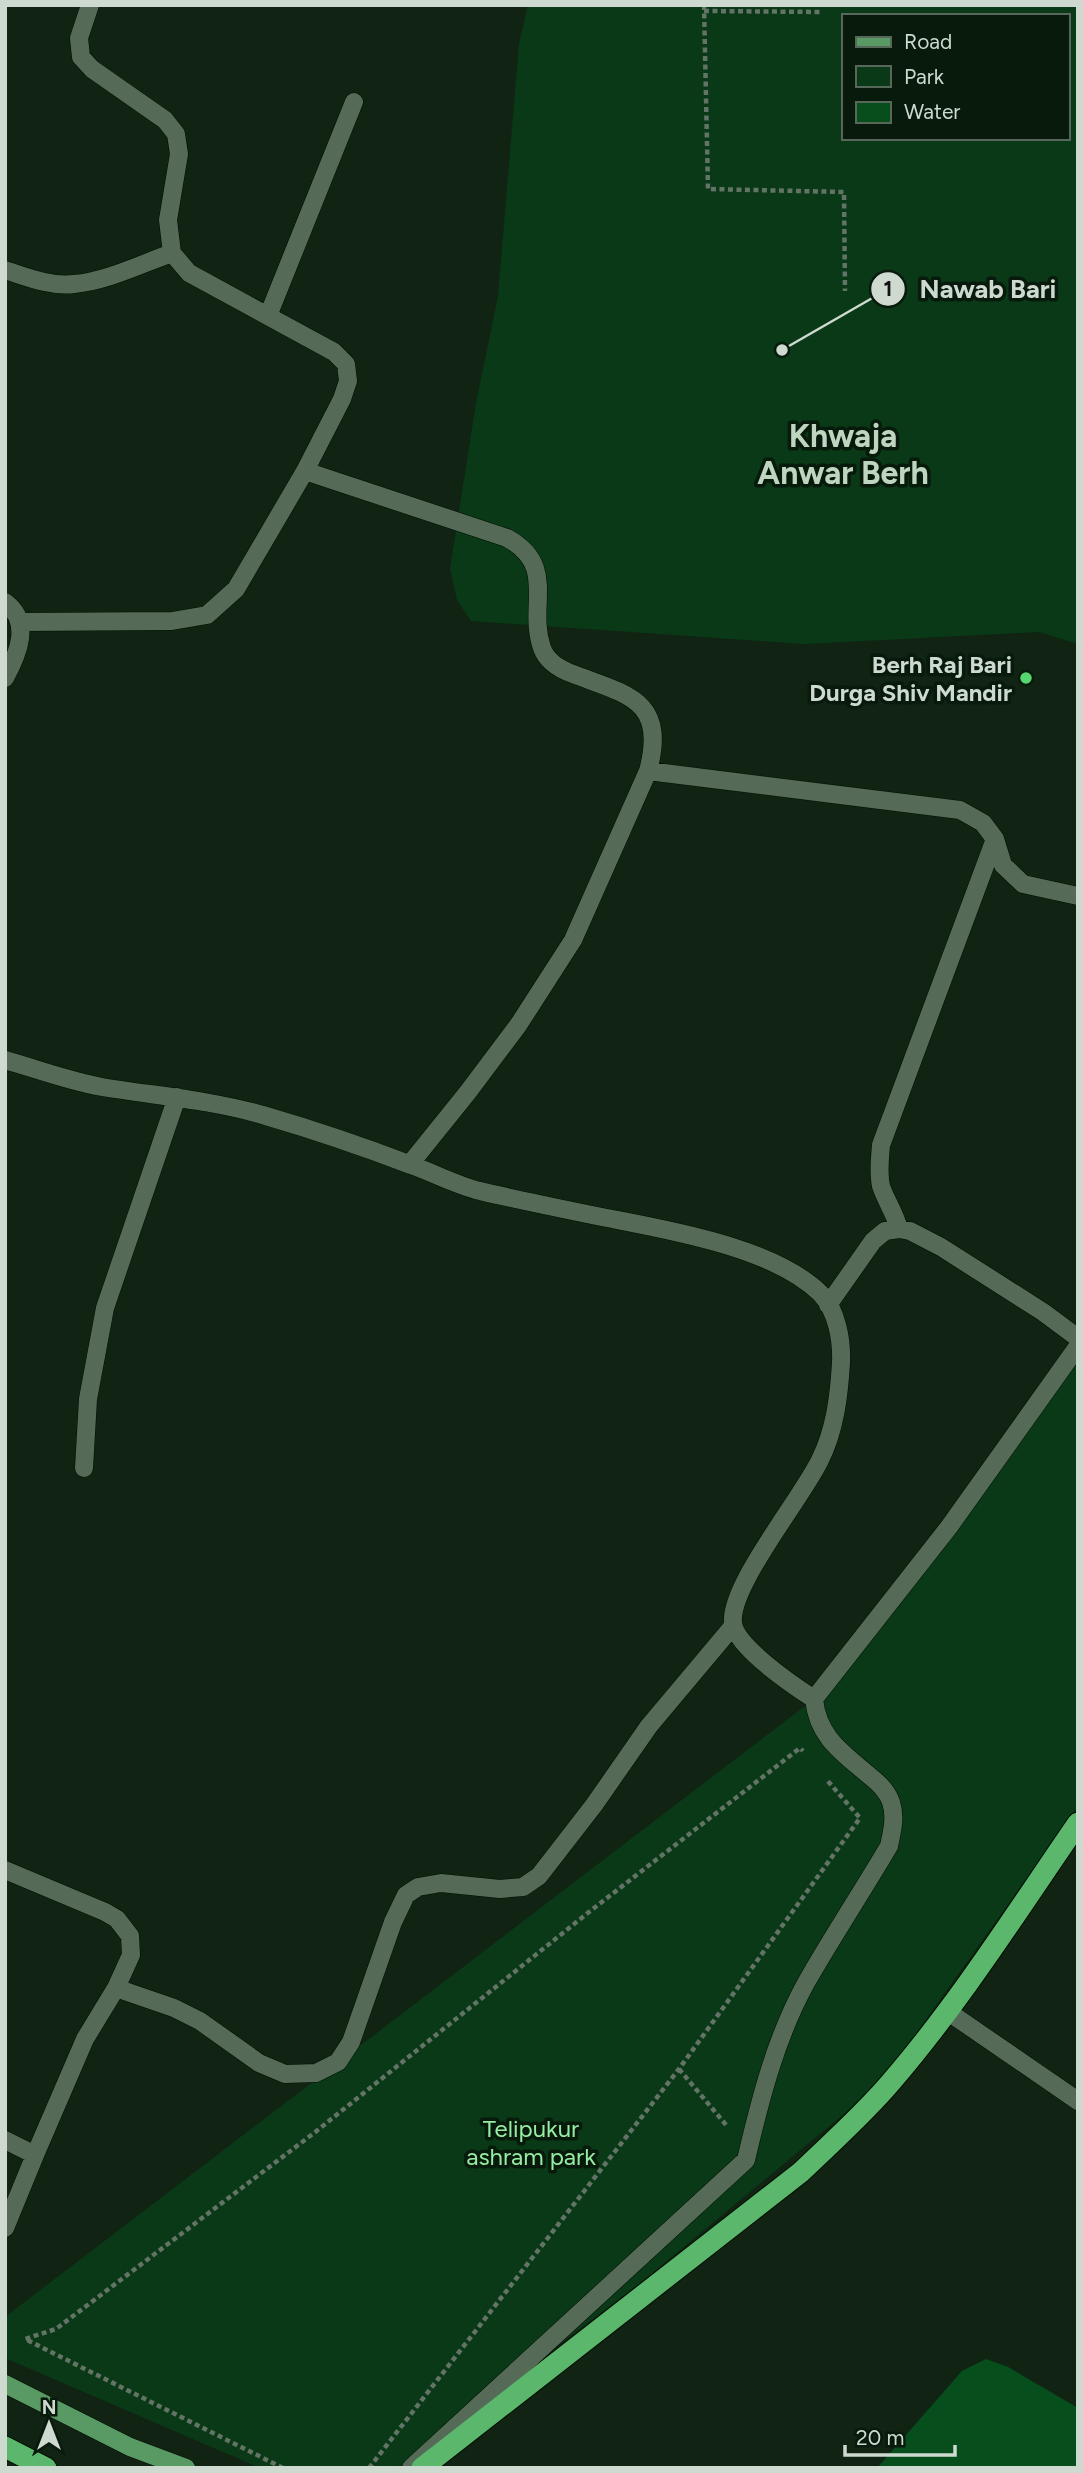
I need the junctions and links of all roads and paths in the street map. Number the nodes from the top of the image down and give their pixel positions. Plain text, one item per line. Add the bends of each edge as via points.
1 (90, 5) edge
2 (704, 8) edge
3 (823, 12) dead end
4 (354, 102) dead end
5 (172, 253) junction
6 (5, 270) edge
7 (845, 290) dead end
8 (268, 316) junction
9 (305, 471) junction
10 (5, 602) edge
11 (20, 622) junction
12 (5, 678) edge
13 (648, 771) junction
14 (995, 839) junction
15 (1078, 897) edge
16 (5, 1060) edge
17 (177, 1097) junction
18 (410, 1164) junction
19 (899, 1229) junction
20 (828, 1305) junction
21 (1078, 1338) edge
22 (1078, 1346) edge
23 (85, 1468) dead end
24 (733, 1626) junction
25 (814, 1699) junction
26 (808, 1758) dead end
27 (825, 1778) dead end
28 (1078, 1823) edge
29 (5, 1870) edge
30 (116, 1988) junction
31 (947, 2011) junction
32 (679, 2068) junction
33 (1078, 2101) edge
34 (5, 2140) edge
35 (748, 2150) junction
36 (35, 2155) junction
37 (5, 2228) edge
38 (5, 2384) edge
39 (5, 2446) edge
40 (46, 2468) edge
41 (186, 2468) edge
42 (283, 2468) edge
43 (369, 2468) edge
44 (411, 2468) edge
45 (422, 2468) edge

1 - 5 street via 79,38 80,57 165,120 176,134 179,154 169,220
2 - 3 path
2 - 7 path via 708,189 844,192
4 - 8 street
5 - 6 street via 73,284 39,281
5 - 8 street via 189,273
8 - 9 street via 334,352 346,364 348,381 342,398
9 - 11 street via 236,589 207,614 172,621
9 - 13 street via 522,546 537,571 539,639 545,657 562,670 624,694 646,710 655,747
10 - 11 street
11 - 12 street via 21,643
13 - 14 street via 960,810 983,822
13 - 18 street via 573,940 519,1024
14 - 15 street via 1003,865 1023,884
14 - 19 street via 881,1145 881,1184
16 - 17 street via 98,1086
17 - 18 street via 267,1116
17 - 23 street via 105,1308 88,1399
18 - 20 street via 475,1190 672,1230 747,1253 782,1267 823,1296
19 - 20 street via 885,1231 873,1241
19 - 21 street via 950,1252
20 - 24 street via 841,1350 833,1425 810,1479 747,1576 734,1609
22 - 25 street via 949,1527
24 - 25 street via 765,1663
24 - 30 street via 649,1726 539,1876 523,1887 441,1883 418,1887 407,1895 351,2042 338,2062 316,2073 285,2074 259,2063 200,2021
25 - 35 street via 821,1729 884,1788 891,1801 892,1829 889,1846 805,1984 785,2026
26 - 42 path via 800,1748 314,2133 56,2329 25,2340
27 - 32 path via 860,1818
28 - 31 highway
29 - 30 street via 117,1919 130,1936 131,1955
30 - 36 street via 85,2039
31 - 33 street
31 - 45 highway via 891,2083 801,2172
32 - 35 path
32 - 43 path
34 - 36 street
35 - 44 street via 746,2160
36 - 37 street
38 - 41 main road via 130,2447
39 - 40 highway

